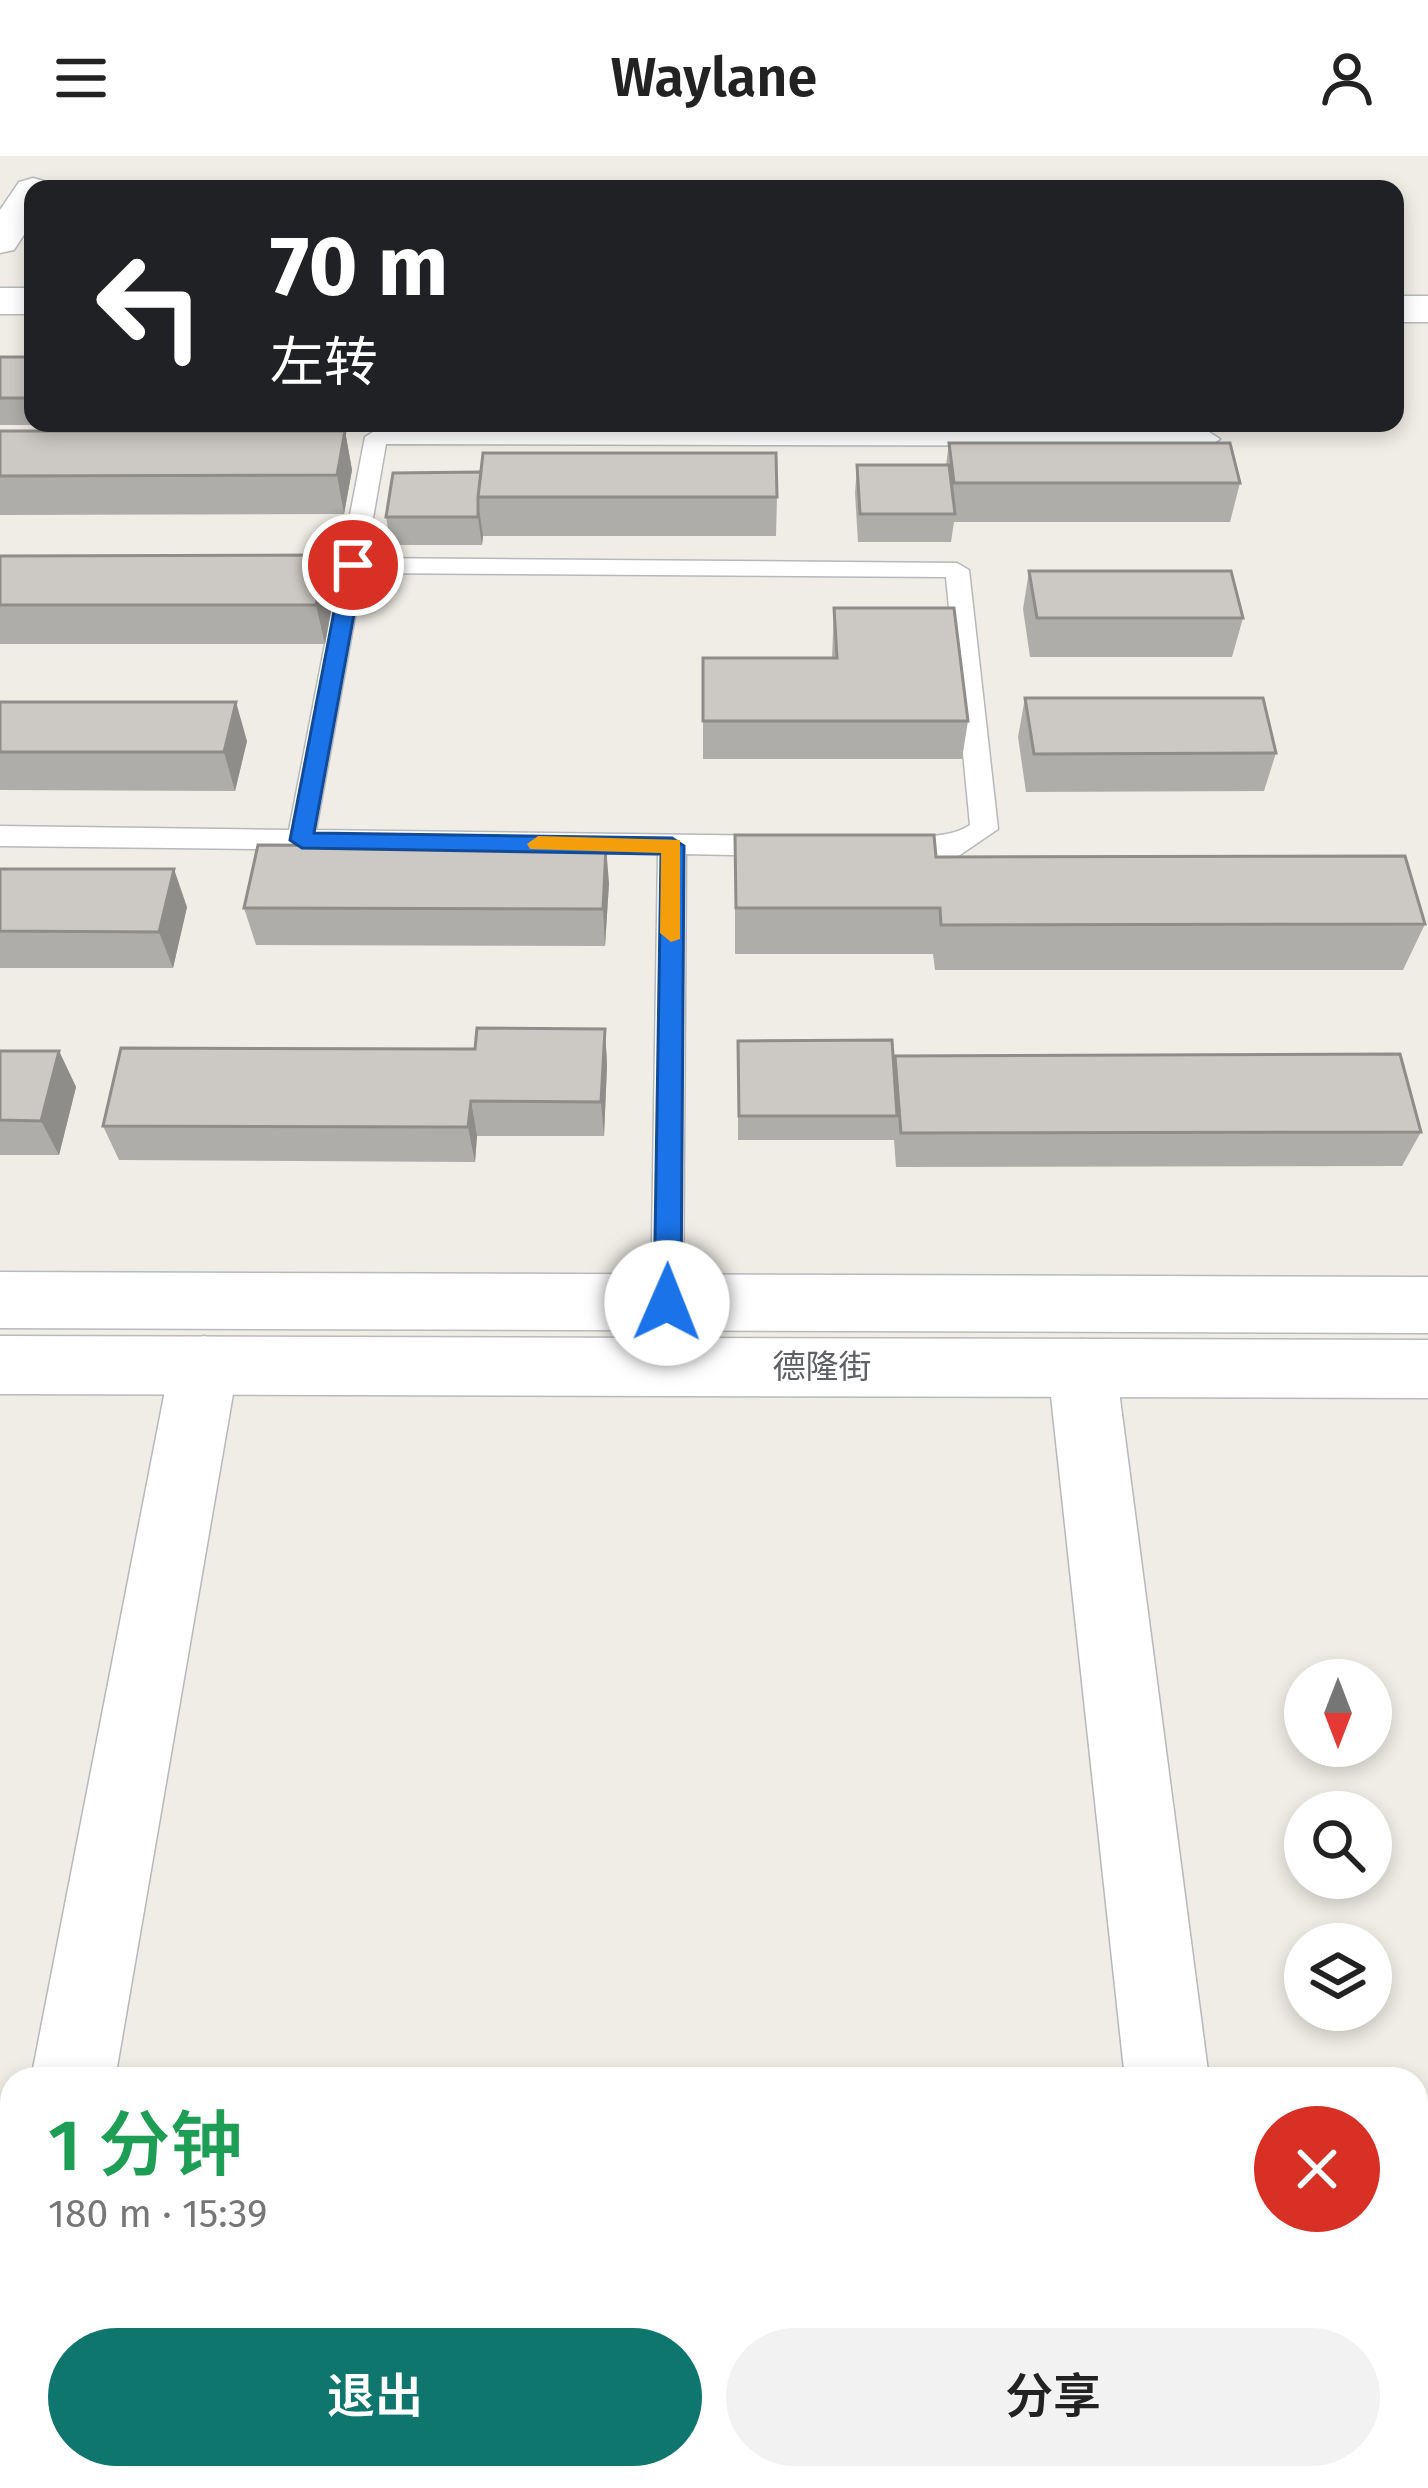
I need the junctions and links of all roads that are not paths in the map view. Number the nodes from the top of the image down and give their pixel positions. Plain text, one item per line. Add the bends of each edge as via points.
1 (24, 203) edge
2 (0, 241) edge
3 (1209, 439) edge
4 (353, 565) junction
5 (0, 836) edge
6 (302, 840) junction
7 (672, 846) junction
8 (814, 847) edge
9 (862, 847) edge
10 (0, 1300) edge
11 (667, 1303) junction
12 (1428, 1305) edge
13 (0, 1365) edge
14 (204, 1365) junction
15 (1082, 1368) junction
16 (1428, 1369) edge
17 (76, 2067) edge
18 (1166, 2067) edge

1 - 2 main road
3 - 4 lane via 376,437
4 - 6 lane
4 - 9 lane via 957,570 984,829 957,848
5 - 6 lane
6 - 7 lane
7 - 8 lane
7 - 11 lane
10 - 11 main road, 德隆街
11 - 12 main road, 德隆街
13 - 14 main road, 德隆街
14 - 15 main road, 德隆街
14 - 17 main road
15 - 16 main road, 德隆街
15 - 18 main road

